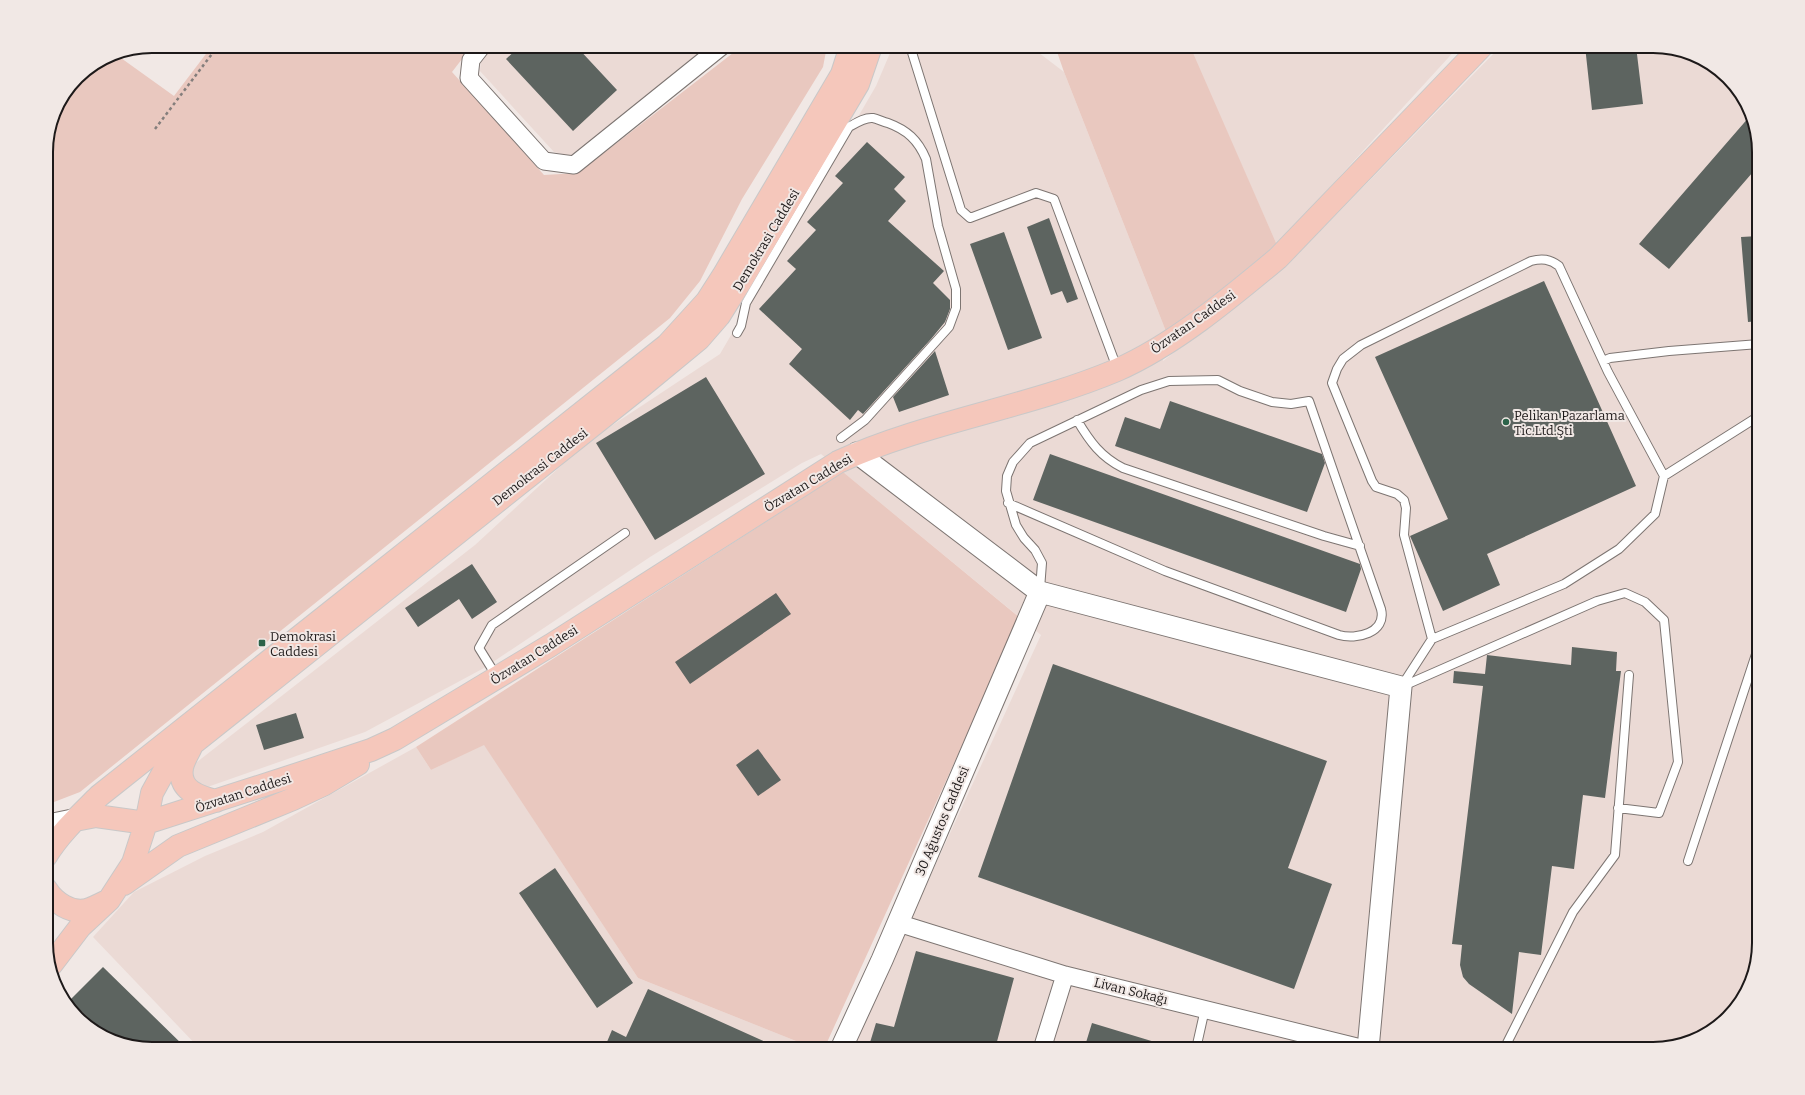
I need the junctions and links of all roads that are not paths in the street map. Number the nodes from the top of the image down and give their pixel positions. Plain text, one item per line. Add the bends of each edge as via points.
1 (476, 53) edge
2 (713, 53) edge
3 (850, 53) edge
4 (869, 53) edge
5 (912, 53) edge
6 (1475, 53) edge
7 (737, 333) dead end
8 (1752, 345) edge
9 (1603, 361) junction
10 (1118, 369) junction
11 (1077, 420) junction
12 (1752, 420) edge
13 (841, 438) dead end
14 (857, 453) junction
15 (1664, 476) junction
16 (1008, 503) junction
17 (625, 533) dead end
18 (1360, 546) junction
19 (1040, 592) junction
20 (1432, 639) junction
21 (1752, 666) edge
22 (1629, 675) dead end
23 (498, 678) junction
24 (1401, 687) junction
25 (395, 739) junction
26 (194, 743) junction
27 (216, 801) junction
28 (1618, 808) junction
29 (75, 820) junction
30 (114, 820) junction
31 (146, 823) junction
32 (53, 825) edge
33 (53, 847) edge
34 (1688, 861) dead end
35 (133, 863) junction
36 (113, 895) junction
37 (53, 897) edge
38 (898, 923) junction
39 (55, 960) edge
40 (1065, 975) junction
41 (1205, 1009) junction
42 (844, 1042) edge
43 (1044, 1042) edge
44 (1198, 1042) edge
45 (1339, 1042) edge
46 (1368, 1042) edge
47 (1508, 1042) edge

1 - 2 street via 471,60 469,78 544,161 574,165
3 - 29 main road, Demokrasi Caddesi via 842,74 723,276 707,301 667,345 209,707 99,796
4 - 26 main road, Demokrasi Caddesi via 858,84 741,281 719,316 699,339
5 - 10 lane via 961,210 970,218 1036,193 1054,199
6 - 10 main road, Özvatan Caddesi via 1278,258 1169,342
7 - 13 lane via 746,303 849,127 873,118 899,127 911,135 926,159 938,226 956,289 956,308 950,327 865,420
8 - 9 lane via 1669,351
9 - 15 lane
9 - 20 lane via 1559,266 1551,261 1538,259 1361,345 1343,359 1332,383 1372,482 1376,487 1397,494 1404,500 1404,535
10 - 14 main road, Özvatan Caddesi via 1046,397
11 - 16 lane via 1030,443 1017,456 1007,476
11 - 18 lane via 1095,448 1123,468 1316,534
11 - 18 lane via 1141,390 1176,381 1218,380 1240,391 1281,404 1309,401
12 - 15 lane
14 - 19 street
14 - 23 main road, Özvatan Caddesi via 818,474
15 - 20 lane via 1654,514 1619,549 1564,584
16 - 18 lane via 1165,571 1347,638 1369,633 1379,626 1382,618 1382,609
16 - 19 lane via 1016,525 1036,550 1042,563
17 - 23 lane via 492,625 479,648
19 - 24 street
19 - 38 street, 30 Ağustos Caddesi
20 - 24 lane
21 - 34 lane
22 - 28 lane
23 - 25 main road, Özvatan Caddesi
24 - 28 lane via 1597,601 1625,593 1645,602 1664,620 1678,762 1659,813
24 - 46 street
25 - 27 main road, Özvatan Caddesi via 370,750
25 - 36 main road via 323,785 178,846
26 - 27 main road via 182,766 184,783 193,794
26 - 31 main road, Demokrasi Caddesi via 176,757 164,773 149,801
27 - 31 main road, Özvatan Caddesi
28 - 47 lane via 1615,855 1573,912
29 - 30 main road via 96,816
29 - 32 main road
29 - 33 main road, Demokrasi Caddesi
30 - 31 main road
30 - 35 main road via 125,830 131,844
31 - 35 main road, Demokrasi Caddesi
35 - 36 main road, Demokrasi Caddesi
36 - 37 main road via 86,910 70,910
36 - 39 main road, Demokrasi Caddesi via 80,928
38 - 40 street, Livan Sokağı
38 - 42 street, 30 Ağustos Caddesi
40 - 41 street, Livan Sokağı
40 - 43 street
41 - 44 lane
41 - 45 street, Livan Sokağı

